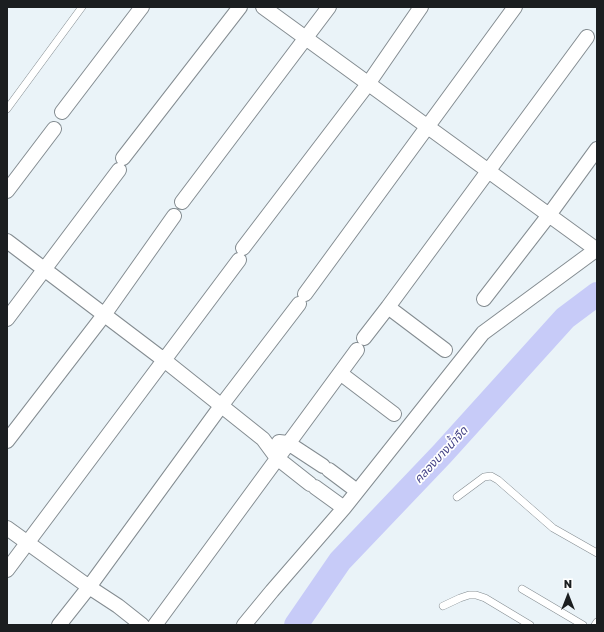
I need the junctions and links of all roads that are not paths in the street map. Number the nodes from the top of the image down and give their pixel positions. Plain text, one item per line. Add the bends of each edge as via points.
1 (82, 7) edge
2 (142, 7) edge
3 (240, 7) edge
4 (263, 7) edge
5 (329, 7) edge
6 (421, 7) edge
7 (515, 7) edge
8 (587, 37) dead end
9 (306, 38) junction
10 (368, 84) junction
11 (7, 109) edge
12 (62, 112) dead end
13 (427, 127) junction
14 (54, 129) dead end
15 (597, 149) edge
16 (488, 171) junction
17 (7, 191) edge
18 (182, 202) dead end
19 (549, 215) junction
20 (174, 216) dead end
21 (7, 241) edge
22 (597, 249) edge
23 (44, 270) junction
24 (484, 300) dead end
25 (388, 307) junction
26 (104, 314) junction
27 (7, 319) edge
28 (364, 338) dead end
29 (357, 350) dead end
30 (445, 350) dead end
31 (164, 360) junction
32 (340, 373) junction
33 (221, 406) junction
34 (394, 414) dead end
35 (263, 439) junction
36 (7, 441) edge
37 (288, 443) junction
38 (277, 458) junction
39 (357, 491) junction
40 (458, 497) dead end
41 (344, 508) junction
42 (7, 528) edge
43 (28, 543) junction
44 (597, 553) edge
45 (7, 570) edge
46 (89, 587) junction
47 (522, 588) dead end
48 (443, 606) dead end
49 (597, 622) edge
50 (59, 625) edge
51 (142, 625) edge
52 (155, 625) edge
53 (244, 625) edge
54 (530, 625) edge
55 (583, 625) edge
56 (595, 625) edge

1 - 11 lane
2 - 12 street
3 - 23 street
4 - 9 street
5 - 9 street
6 - 10 street
7 - 13 street
8 - 16 street
9 - 10 street
9 - 18 street
10 - 13 street
10 - 31 street
13 - 16 street
13 - 33 street
14 - 17 street
15 - 19 street
16 - 19 street
16 - 25 street
19 - 22 street
19 - 24 street
20 - 26 street
21 - 23 street
22 - 39 street via 483,333
23 - 26 street
23 - 27 street
25 - 28 street
25 - 30 street
26 - 31 street
26 - 36 street
29 - 32 street
31 - 33 street
31 - 43 street
32 - 34 street
32 - 37 street
33 - 35 street
33 - 46 street
35 - 37 street
35 - 38 street
37 - 38 street
37 - 39 street
38 - 41 street
38 - 52 street
39 - 41 street
40 - 44 lane via 484,477 491,476 553,528
41 - 53 street
42 - 43 street
43 - 45 street
43 - 46 street
46 - 50 street
46 - 51 street
47 - 55 lane
48 - 54 lane via 468,595 476,595
49 - 56 lane

